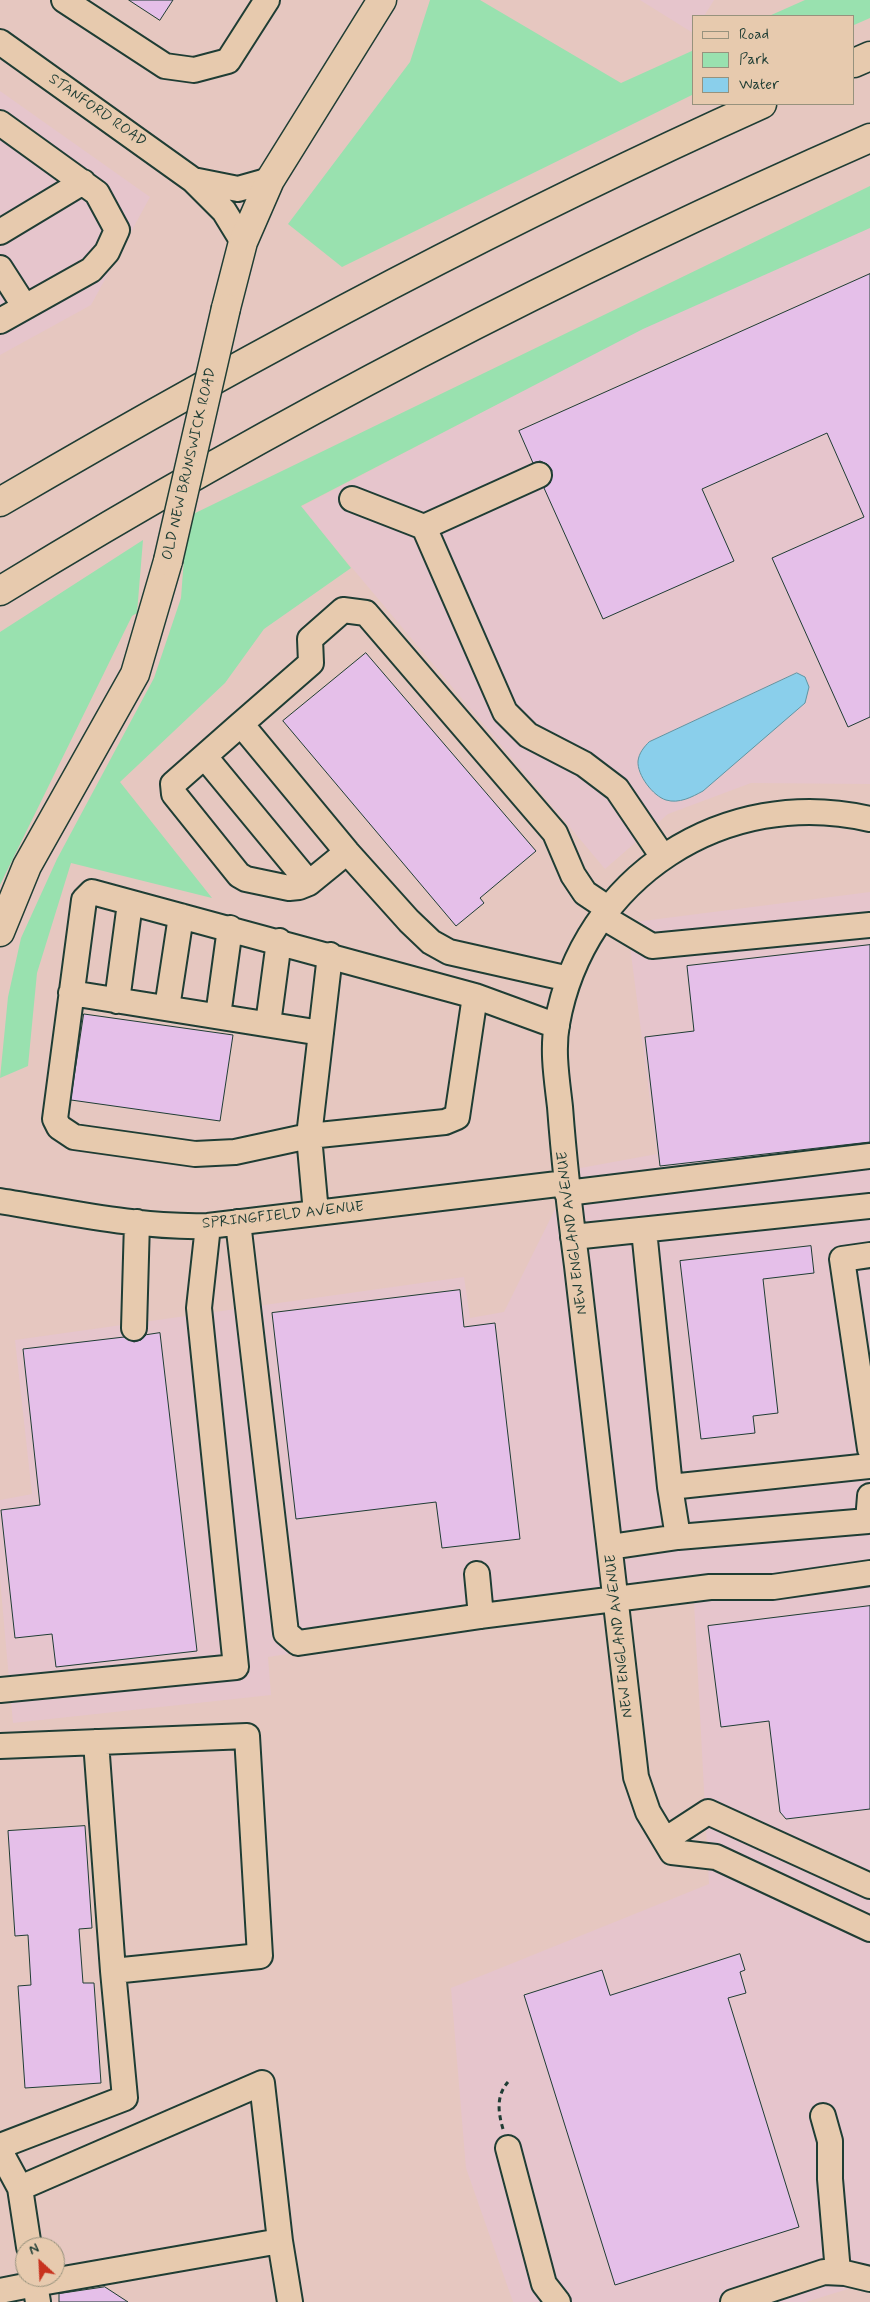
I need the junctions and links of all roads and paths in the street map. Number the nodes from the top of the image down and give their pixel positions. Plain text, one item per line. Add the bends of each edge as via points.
1 (64, 0) edge
2 (267, 0) edge
3 (382, 0) edge
4 (0, 42) edge
5 (870, 56) edge
6 (855, 63) edge
7 (760, 105) edge
8 (0, 123) edge
9 (870, 138) edge
10 (193, 180) junction
11 (270, 180) junction
12 (83, 182) junction
13 (0, 232) edge
14 (242, 242) junction
15 (0, 268) edge
16 (25, 307) junction
17 (0, 321) edge
18 (539, 475) dead end
19 (352, 499) dead end
20 (0, 502) edge
21 (424, 527) junction
22 (0, 591) edge
23 (241, 724) junction
24 (205, 756) junction
25 (870, 819) edge
26 (347, 852) junction
27 (663, 857) junction
28 (309, 883) junction
29 (130, 903) junction
30 (606, 913) junction
31 (181, 916) junction
32 (870, 924) edge
33 (230, 928) junction
34 (0, 932) edge
35 (279, 941) junction
36 (330, 955) junction
37 (569, 979) junction
38 (72, 993) junction
39 (475, 996) junction
40 (117, 1001) junction
41 (167, 1008) junction
42 (218, 1016) junction
43 (268, 1024) junction
44 (557, 1026) junction
45 (321, 1032) junction
46 (309, 1136) junction
47 (870, 1156) edge
48 (567, 1188) junction
49 (0, 1201) edge
50 (870, 1206) edge
51 (316, 1213) junction
52 (136, 1222) junction
53 (238, 1222) junction
54 (208, 1226) junction
55 (644, 1230) junction
56 (573, 1237) junction
57 (870, 1255) edge
58 (134, 1328) dead end
59 (870, 1449) edge
60 (870, 1466) edge
61 (670, 1487) junction
62 (870, 1496) edge
63 (678, 1537) junction
64 (610, 1547) junction
65 (870, 1573) edge
66 (477, 1574) dead end
67 (616, 1600) junction
68 (481, 1616) junction
69 (0, 1690) edge
70 (96, 1742) junction
71 (0, 1746) edge
72 (668, 1846) junction
73 (870, 1886) edge
74 (870, 1929) edge
75 (113, 1971) junction
76 (508, 2082) dead end
77 (823, 2116) dead end
78 (0, 2146) edge
79 (508, 2148) joint
80 (0, 2151) edge
81 (20, 2188) junction
82 (27, 2237) edge
83 (280, 2242) junction
84 (838, 2272) junction
85 (870, 2279) edge
86 (36, 2288) edge
87 (0, 2291) edge
88 (290, 2302) edge
89 (558, 2302) edge
90 (733, 2302) edge

1 - 2 street via 165,66 194,70 228,61
3 - 11 main road, OLD NEW BRUNSWICK ROAD
4 - 10 street, STANFORD ROAD
5 - 6 main road
7 - 20 main road via 514,221 372,294 168,405
8 - 12 street
9 - 22 main road via 493,316 221,461
10 - 11 street, STANFORD ROAD via 238,189
10 - 14 street, STANFORD ROAD via 224,211
11 - 14 main road, OLD NEW BRUNSWICK ROAD
12 - 13 street
12 - 16 street via 97,193 117,230 107,252 91,270
14 - 34 main road, OLD NEW BRUNSWICK ROAD, bridge via 168,562 134,674 27,866
15 - 16 street
16 - 17 street
18 - 21 street
19 - 21 street
21 - 27 street via 505,712 528,735 584,764 617,789
23 - 24 street
23 - 26 street
23 - 30 street via 311,663 310,639 343,610 366,613 555,833 572,875
24 - 28 street
24 - 28 street via 173,784 172,789 239,875 289,888
25 - 27 street, NEW ENGLAND AVENUE via 831,813 765,815 714,829
26 - 28 street
26 - 37 street via 431,942 449,952
27 - 30 street, NEW ENGLAND AVENUE via 629,886
29 - 31 street
29 - 38 street via 92,892 87,895
29 - 40 street
30 - 32 street via 652,946
30 - 37 street, NEW ENGLAND AVENUE via 579,956
31 - 33 street
31 - 41 street
33 - 35 street
33 - 42 street
35 - 36 street
35 - 43 street
36 - 39 street
36 - 45 street
37 - 44 street, NEW ENGLAND AVENUE
38 - 40 street
38 - 46 street via 55,1119 59,1127 74,1137 195,1154 235,1152
39 - 44 street
39 - 46 street via 457,1117 444,1122
40 - 41 street
41 - 42 street
42 - 43 street
43 - 45 street
44 - 48 street, NEW ENGLAND AVENUE via 555,1053
45 - 46 street
46 - 51 street
47 - 48 street, SPRINGFIELD AVENUE
48 - 51 street, SPRINGFIELD AVENUE
48 - 56 street, NEW ENGLAND AVENUE
49 - 52 street, SPRINGFIELD AVENUE
50 - 55 street
51 - 53 street, SPRINGFIELD AVENUE
52 - 54 street, SPRINGFIELD AVENUE
52 - 58 street
53 - 54 street, SPRINGFIELD AVENUE
53 - 68 street via 286,1633 298,1643
54 - 69 street via 199,1308 236,1667
55 - 56 street
55 - 61 street
56 - 64 street, NEW ENGLAND AVENUE
57 - 59 street via 842,1259
60 - 61 street
61 - 63 street
62 - 63 street via 868,1521
63 - 64 street
64 - 67 street, NEW ENGLAND AVENUE
65 - 67 street via 773,1587 710,1587
66 - 68 street
67 - 68 street
67 - 72 street, NEW ENGLAND AVENUE via 636,1777 648,1812
70 - 71 street
70 - 75 street
70 - 75 street via 247,1736 260,1956
72 - 73 street via 708,1812
72 - 74 street via 716,1857
75 - 78 street via 125,2098
76 - 79 path via 500,2098 499,2113
77 - 84 street via 830,2140
79 - 89 street via 544,2284
80 - 81 street
81 - 82 street
81 - 83 street via 262,2083
83 - 86 street
83 - 88 street
84 - 85 street
84 - 90 street via 824,2272
86 - 87 street

